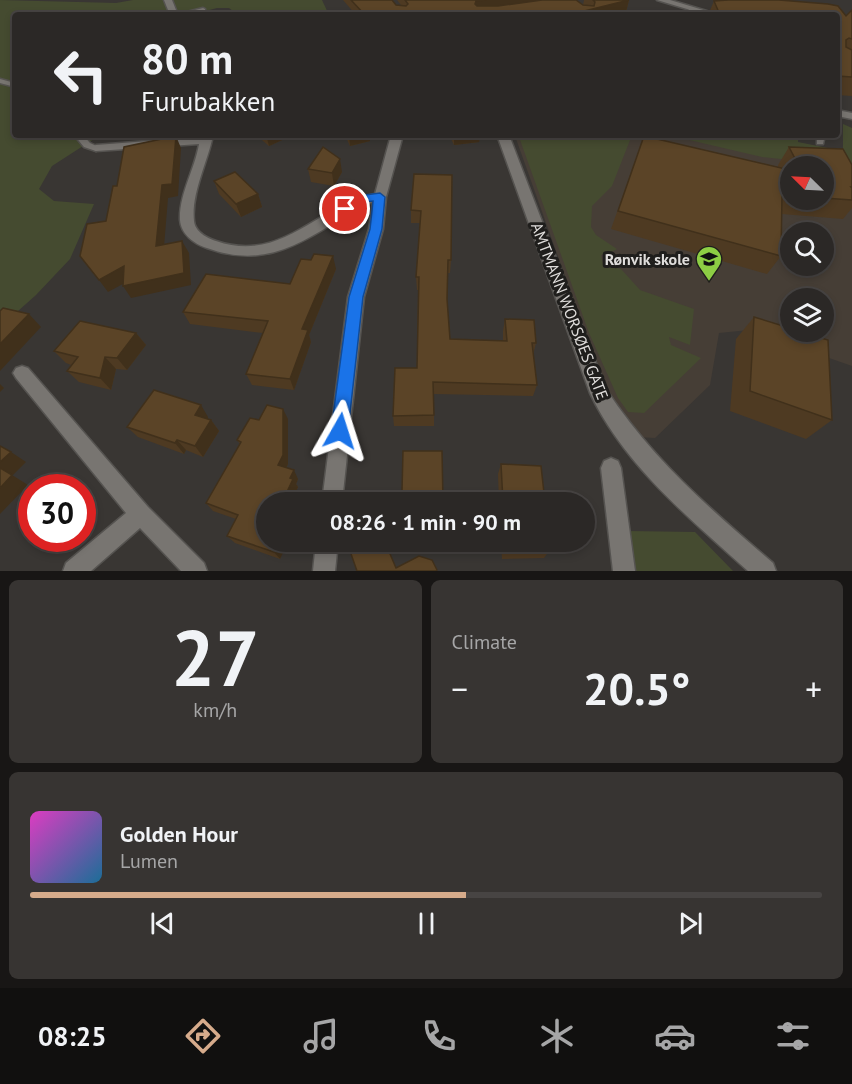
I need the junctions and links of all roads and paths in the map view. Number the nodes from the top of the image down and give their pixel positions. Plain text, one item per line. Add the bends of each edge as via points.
1 (661, 0) edge
2 (203, 10) dead end
3 (192, 12) edge
4 (692, 12) edge
5 (80, 138) edge
6 (196, 138) edge
7 (206, 138) edge
8 (396, 138) edge
9 (504, 138) edge
10 (96, 148) joint
11 (380, 197) junction
12 (22, 373) dead end
13 (611, 468) dead end
14 (333, 492) edge
15 (141, 514) junction
16 (326, 552) edge
17 (74, 571) edge
18 (196, 571) edge
19 (324, 571) edge
20 (624, 571) edge
21 (765, 571) edge

1 - 4 street
2 - 3 lane
5 - 10 lane via 87,146
6 - 10 street
7 - 11 street via 187,222 196,238 218,248 243,252 277,248 294,242 362,199
8 - 11 street
9 - 21 street, AMTMANN WORSØES GATE via 599,393 616,423 676,492
11 - 14 street via 376,229 356,297
12 - 15 street
13 - 20 street
15 - 17 street
15 - 18 street
16 - 19 street

